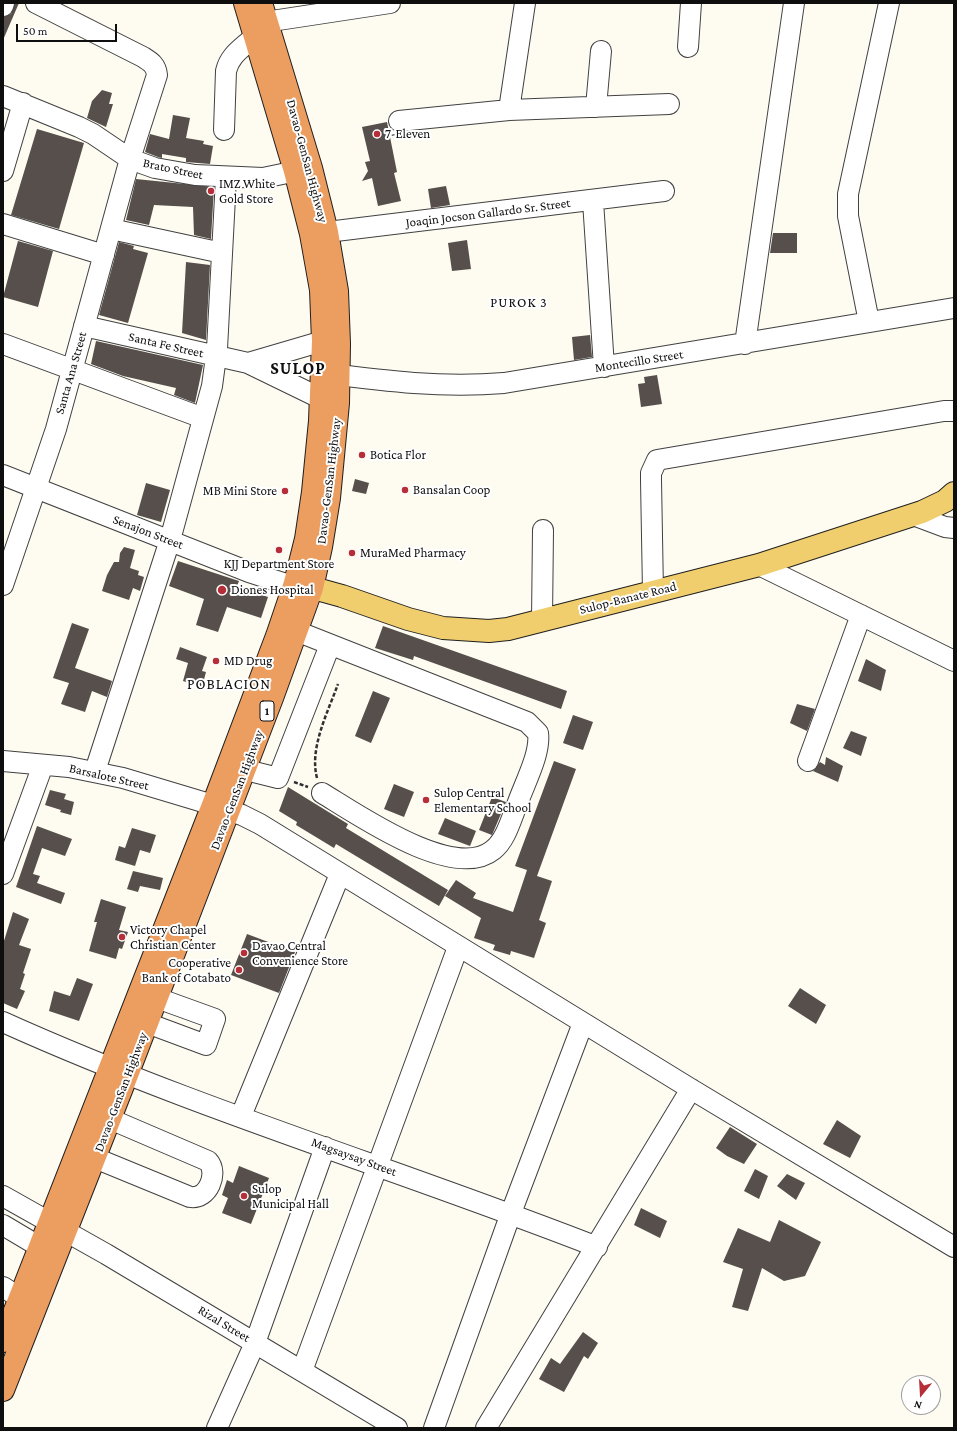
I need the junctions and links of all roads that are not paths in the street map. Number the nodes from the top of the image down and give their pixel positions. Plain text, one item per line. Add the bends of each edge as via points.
1 (4, 3) edge
2 (36, 3) edge
3 (245, 3) edge
4 (390, 3) edge
5 (525, 3) edge
6 (691, 3) edge
7 (794, 3) edge
8 (889, 3) edge
9 (3, 6) edge
10 (259, 21) edge
11 (688, 47) dead end
12 (601, 51) dead end
13 (3, 96) edge
14 (23, 103) junction
15 (669, 104) dead end
16 (596, 107) junction
17 (509, 110) junction
18 (400, 121) dead end
19 (224, 130) dead end
20 (7, 145) edge
21 (130, 159) junction
22 (303, 169) junction
23 (3, 171) edge
24 (226, 178) junction
25 (664, 191) dead end
26 (593, 201) junction
27 (3, 224) edge
28 (111, 229) junction
29 (319, 233) junction
30 (222, 253) junction
31 (104, 256) junction
32 (954, 308) edge
33 (869, 322) junction
34 (84, 326) junction
35 (323, 341) junction
36 (3, 344) edge
37 (745, 344) junction
38 (216, 357) junction
39 (248, 363) junction
40 (604, 367) junction
41 (72, 369) junction
42 (331, 374) junction
43 (322, 399) junction
44 (954, 411) edge
45 (203, 418) junction
46 (3, 475) edge
47 (36, 488) junction
48 (954, 493) edge
49 (913, 515) junction
50 (954, 528) edge
51 (543, 530) dead end
52 (170, 540) junction
53 (759, 565) junction
54 (3, 585) edge
55 (303, 585) junction
56 (653, 592) junction
57 (861, 615) junction
58 (542, 620) junction
59 (289, 628) junction
60 (330, 645) junction
61 (954, 661) edge
62 (3, 761) edge
63 (808, 761) dead end
64 (43, 765) junction
65 (236, 767) junction
66 (96, 772) junction
67 (322, 793) road end
68 (221, 808) junction
69 (3, 874) edge
70 (340, 874) junction
71 (458, 947) junction
72 (157, 998) junction
73 (3, 1022) edge
74 (147, 1023) junction
75 (583, 1023) junction
76 (119, 1072) junction
77 (691, 1089) junction
78 (241, 1116) junction
79 (110, 1119) junction
80 (325, 1147) junction
81 (95, 1158) junction
82 (377, 1166) junction
83 (3, 1196) edge
84 (511, 1214) junction
85 (3, 1225) edge
86 (58, 1227) junction
87 (40, 1247) junction
88 (597, 1247) junction
89 (954, 1247) edge
90 (12, 1293) edge
91 (3, 1342) edge
92 (255, 1343) junction
93 (302, 1371) junction
94 (3, 1390) edge
95 (217, 1428) edge
96 (397, 1428) edge
97 (434, 1428) edge
98 (486, 1428) edge

1 - 9 street
2 - 21 street, Santa Ana Street via 143,57 156,68 156,82
3 - 10 highway, Davao-GenSan Highway / 1
4 - 10 street
5 - 17 street
6 - 11 street
7 - 37 street
8 - 33 street via 848,194 848,216
10 - 19 street via 245,47 237,51 228,63
10 - 22 highway, Davao-GenSan Highway / 1
12 - 16 street
13 - 14 street, Brato Street
14 - 20 street
14 - 21 street, Brato Street via 93,134
15 - 16 street
16 - 17 street
17 - 18 street
20 - 23 street
21 - 24 street, Brato Street via 155,168
21 - 28 street, Santa Ana Street
22 - 24 street, Brato Street via 263,178
22 - 29 highway, Davao-GenSan Highway / 1
24 - 30 street
25 - 26 street, Joaqin Jocson Gallardo Sr. Street
26 - 29 street, Joaqin Jocson Gallardo Sr. Street
26 - 40 street
27 - 31 street
28 - 30 street
28 - 31 street, Santa Ana Street
29 - 35 highway, Davao-GenSan Highway / 1
29 - 42 highway, Davao-GenSan Highway / 1 via 337,291
30 - 38 street
31 - 34 street, Santa Ana Street
32 - 33 street, Montecillo Street
33 - 37 street, Montecillo Street
34 - 38 street, Santa Fe Street
34 - 41 street, Santa Ana Street
35 - 39 street, Santa Fe Street
35 - 42 highway, Davao-GenSan Highway / 1
36 - 41 street
37 - 40 street, Montecillo Street
38 - 39 street, Santa Fe Street
38 - 45 street
39 - 43 street, Santa Fe Street
40 - 42 street, Montecillo Street via 504,383 441,386
41 - 45 street
41 - 47 street, Santa Ana Street
42 - 43 highway, Davao-GenSan Highway / 1
42 - 55 highway, Davao-GenSan Highway / 1 via 329,498 322,547
43 - 55 highway, Davao-GenSan Highway / 1
44 - 56 street via 657,460 651,473
45 - 52 street
46 - 47 street, Senajon Street
47 - 52 street, Senajon Street
47 - 54 street, Santa Ana Street
48 - 49 main road, Sulop-Banate Road via 945,501
49 - 50 street
49 - 53 main road, Sulop-Banate Road
51 - 58 street
52 - 55 street, Senajon Street via 271,579 286,584
52 - 66 street
53 - 56 main road, Sulop-Banate Road
53 - 57 street
55 - 58 main road, Sulop-Banate Road via 443,628 489,631
55 - 59 highway, Davao-GenSan Highway / 1
56 - 58 main road, Sulop-Banate Road
57 - 61 street
57 - 63 street
59 - 60 street
59 - 65 highway, Davao-GenSan Highway / 1
60 - 65 street via 278,778
60 - 67 street via 527,722 538,733 539,740 538,749 507,830 493,850 482,856 450,856 416,847 396,838
62 - 64 street, Barsalote Street
64 - 66 street, Barsalote Street
64 - 69 street
65 - 68 highway, Davao-GenSan Highway / 1
66 - 68 street, Barsalote Street
68 - 70 street, Barsalote Street via 260,824
68 - 72 highway, Davao-GenSan Highway / 1
68 - 76 highway, Davao-GenSan Highway / 1
70 - 71 street, Barsalote Street
70 - 78 street
71 - 75 street, Barsalote Street
71 - 82 street
72 - 74 highway, Davao-GenSan Highway / 1
72 - 74 street via 215,1019 206,1045
73 - 76 street, Magsaysay Street
74 - 76 highway, Davao-GenSan Highway / 1
75 - 77 street, Barsalote Street
75 - 84 street
76 - 78 street, Magsaysay Street
76 - 79 highway, Davao-GenSan Highway / 1
76 - 86 highway, Davao-GenSan Highway / 1
77 - 88 street
77 - 89 street, Barsalote Street
78 - 80 street, Magsaysay Street
79 - 81 highway, Davao-GenSan Highway / 1
79 - 81 street via 208,1160 212,1168 210,1183 201,1197 190,1197
80 - 82 street, Magsaysay Street
80 - 92 street
81 - 86 highway, Davao-GenSan Highway / 1
82 - 84 street, Magsaysay Street
82 - 93 street
83 - 86 street, Rizal Street
84 - 88 street, Magsaysay Street
84 - 97 street
85 - 87 street
86 - 87 highway, Davao-GenSan Highway / 1
86 - 92 street, Rizal Street
86 - 94 highway, Davao-GenSan Highway / 1
87 - 90 highway, Davao-GenSan Highway / 1
88 - 98 street
90 - 91 highway, Davao-GenSan Highway / 1
92 - 93 street, Rizal Street
92 - 95 street
93 - 96 street, Rizal Street

